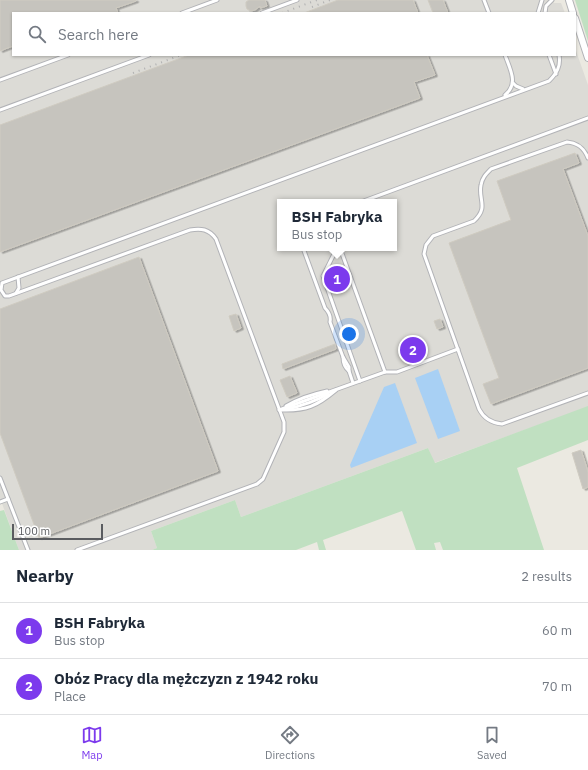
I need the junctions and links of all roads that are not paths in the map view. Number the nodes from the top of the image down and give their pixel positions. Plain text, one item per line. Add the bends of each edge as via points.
1 (217, 0) edge
2 (297, 0) edge
3 (484, 0) edge
4 (542, 0) edge
5 (552, 0) edge
6 (569, 0) edge
7 (185, 12) edge
8 (265, 12) edge
9 (489, 12) edge
10 (538, 12) edge
11 (545, 12) edge
12 (573, 12) edge
13 (576, 21) edge
14 (65, 56) edge
15 (146, 56) edge
16 (505, 56) edge
17 (549, 56) edge
18 (559, 56) edge
19 (588, 58) edge
20 (556, 74) junction
21 (0, 80) edge
22 (513, 84) junction
23 (525, 89) junction
24 (502, 98) junction
25 (0, 110) edge
26 (588, 118) edge
27 (588, 158) edge
28 (369, 199) edge
29 (304, 251) edge
30 (336, 251) edge
31 (339, 251) edge
32 (18, 277) junction
33 (16, 293) junction
34 (458, 349) junction
35 (385, 372) junction
36 (360, 381) junction
37 (353, 383) junction
38 (338, 389) junction
39 (588, 392) edge
40 (279, 410) junction
41 (0, 478) edge
42 (8, 499) junction
43 (0, 502) edge
44 (28, 550) edge
45 (77, 550) edge

1 - 7 lane
2 - 8 lane
3 - 9 lane
4 - 10 lane
5 - 11 lane via 546,6
6 - 12 street
13 - 19 street
14 - 21 lane
15 - 25 lane
16 - 22 lane
17 - 20 lane
18 - 20 lane via 560,65
20 - 23 lane via 549,81
22 - 23 lane
22 - 24 lane
23 - 24 lane
24 - 32 lane
26 - 28 lane
27 - 34 lane via 581,146 567,142 491,169 481,184 482,206 478,218 437,234 429,240 424,250 424,258
29 - 37 lane via 329,314 343,362
30 - 36 lane via 323,276
31 - 35 lane
32 - 33 lane
32 - 33 lane via 2,283 1,290 6,296
33 - 40 lane via 196,228 208,231 216,239
34 - 35 lane via 397,372
34 - 39 lane via 481,413 492,422 502,424
35 - 36 lane
36 - 37 lane
37 - 38 lane
38 - 40 lane
38 - 40 lane via 321,402 298,410
40 - 45 lane via 284,422 284,432 263,479 257,484
41 - 42 lane
42 - 43 lane
42 - 44 lane

